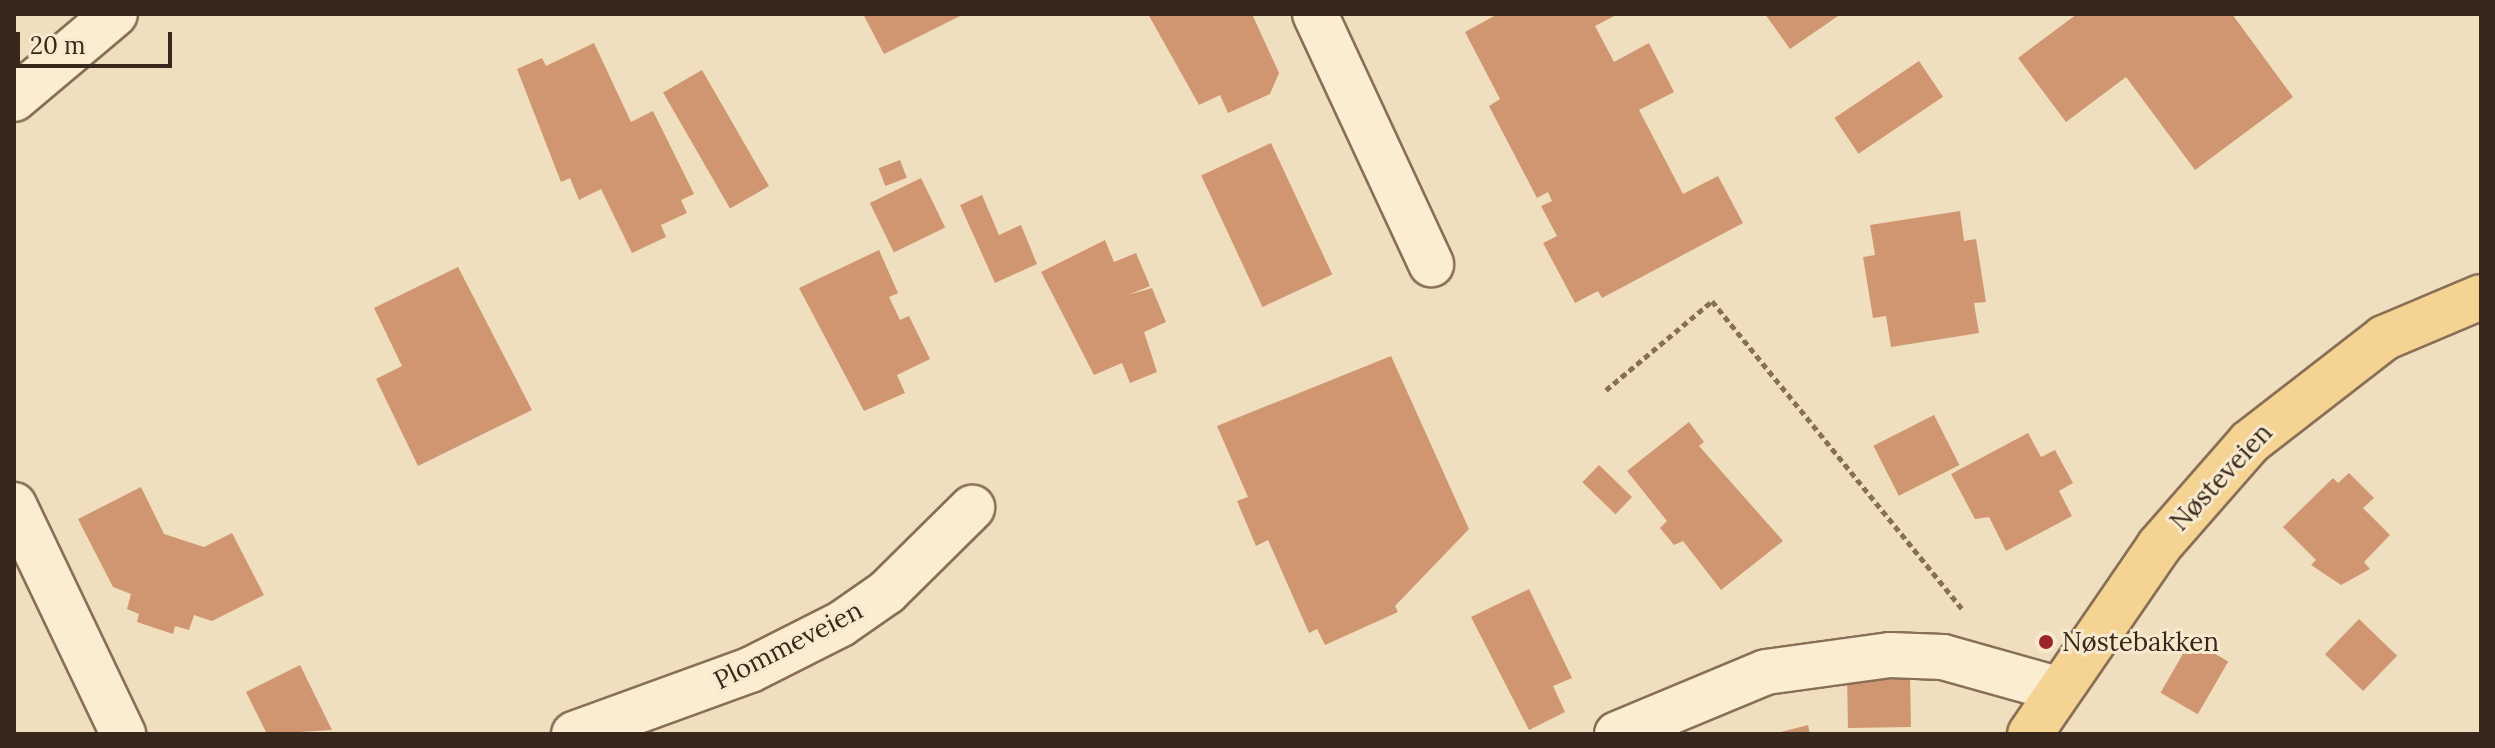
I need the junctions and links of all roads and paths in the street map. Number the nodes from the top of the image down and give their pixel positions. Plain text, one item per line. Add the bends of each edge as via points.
1 (115, 14) edge
2 (1315, 14) edge
3 (14, 99) edge
4 (1431, 264) dead end
5 (2481, 297) edge
6 (1606, 390) dead end
7 (14, 505) edge
8 (972, 508) dead end
9 (1992, 668) junction
10 (2057, 689) junction
11 (123, 734) edge
12 (574, 734) edge
13 (1617, 734) edge
14 (2030, 734) edge

1 - 3 street
2 - 4 street
5 - 10 main road, Nøsteveien via 2384,338 2250,442 2159,546
6 - 9 path via 1712,301 1969,617
7 - 11 street
8 - 12 street, Plommeveien via 887,592 841,624 735,676
9 - 10 street
9 - 13 street via 1890,655 1766,672
10 - 14 main road, Nøsteveien

